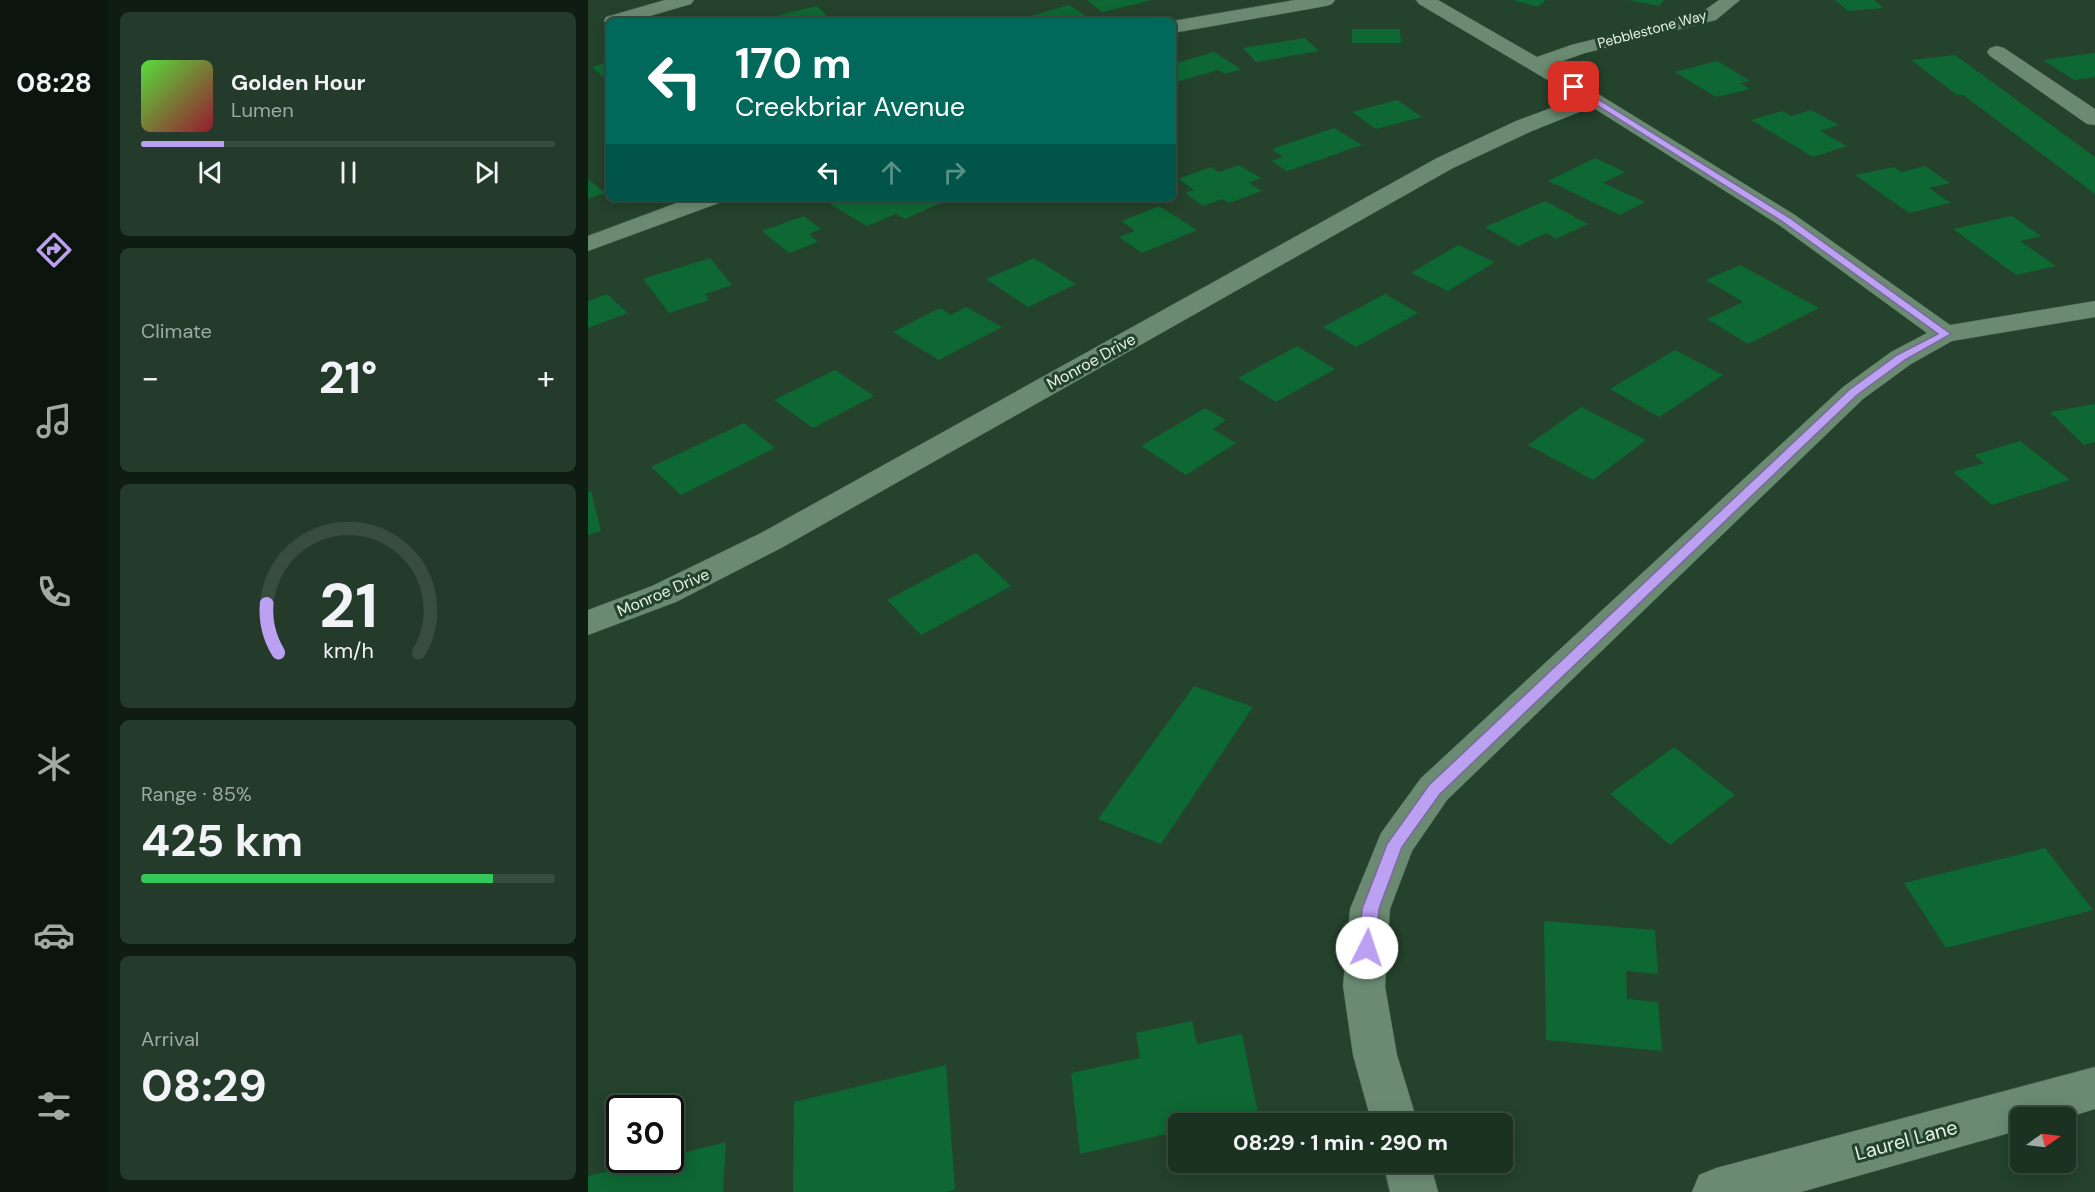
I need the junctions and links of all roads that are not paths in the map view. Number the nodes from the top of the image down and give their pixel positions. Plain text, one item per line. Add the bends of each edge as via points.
1 (685, 0) edge
2 (1326, 0) edge
3 (1425, 0) edge
4 (1731, 0) edge
5 (623, 18) edge
6 (1176, 26) edge
7 (1997, 52) dead end
8 (1536, 64) junction
9 (1594, 99) junction
10 (2095, 118) edge
11 (703, 201) edge
12 (588, 244) edge
13 (2095, 309) edge
14 (1945, 334) junction
15 (588, 623) edge
16 (2095, 1088) edge
17 (1392, 1113) edge
18 (1409, 1173) edge
19 (1414, 1192) edge
20 (1716, 1192) edge

1 - 5 street
2 - 6 street
3 - 8 street
4 - 8 street, Pebblestone Way via 1709,16 1578,49
7 - 10 street
8 - 9 street
9 - 14 street via 1787,220
9 - 15 street, Monroe Drive via 1444,163 772,540 664,594
11 - 12 street
13 - 14 street
14 - 17 street via 1901,357 1853,393 1434,789 1395,844 1370,909 1364,986 1375,1055
16 - 20 street, Laurel Lane
18 - 19 street

